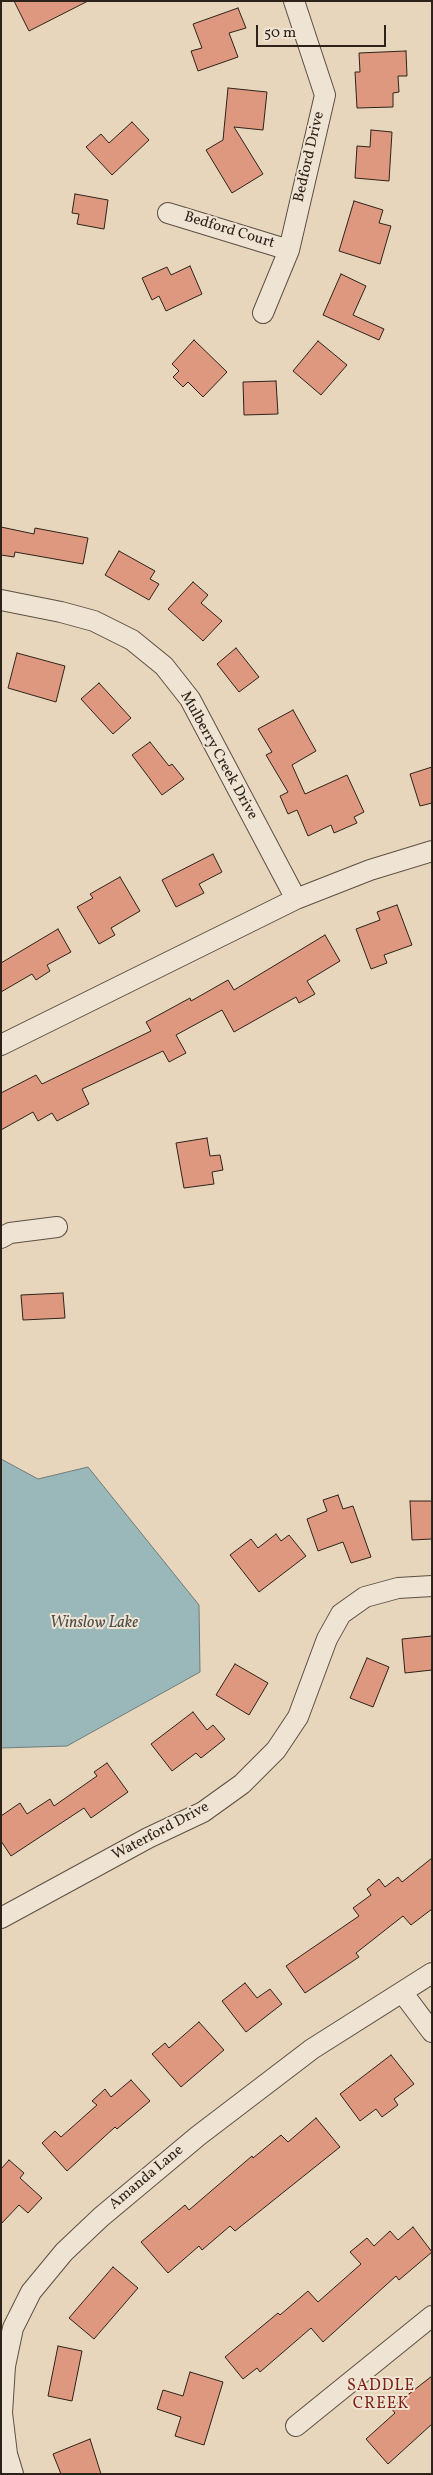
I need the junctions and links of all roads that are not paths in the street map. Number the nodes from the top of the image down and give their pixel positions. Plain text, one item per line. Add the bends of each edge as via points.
1 (294, 1) edge
2 (168, 213) dead end
3 (289, 250) junction
4 (263, 313) dead end
5 (1, 600) edge
6 (432, 851) edge
7 (296, 899) junction
8 (1, 1045) edge
9 (57, 1226) dead end
10 (1, 1238) edge
11 (432, 1586) edge
12 (1, 1918) edge
13 (432, 1973) edge
14 (402, 1992) junction
15 (432, 2032) edge
16 (432, 2316) edge
17 (296, 2426) dead end
18 (13, 2474) edge

1 - 3 street, Bedford Drive via 325,95
2 - 3 street, Bedford Court
3 - 4 street, Bedford Drive
5 - 7 street, Mulberry Creek Drive via 94,621 132,640 164,666 190,700
6 - 7 street via 370,870
7 - 8 street
9 - 10 street via 10,1233
11 - 12 street, Waterford Drive via 398,1588 365,1597 341,1614 327,1639 298,1717 276,1750 242,1784 203,1812 148,1838
13 - 14 street, Amanda Lane
14 - 15 street
14 - 18 street, Amanda Lane via 312,2049 198,2136 101,2217 64,2252 31,2292 13,2328 5,2366 2,2413
16 - 17 street

